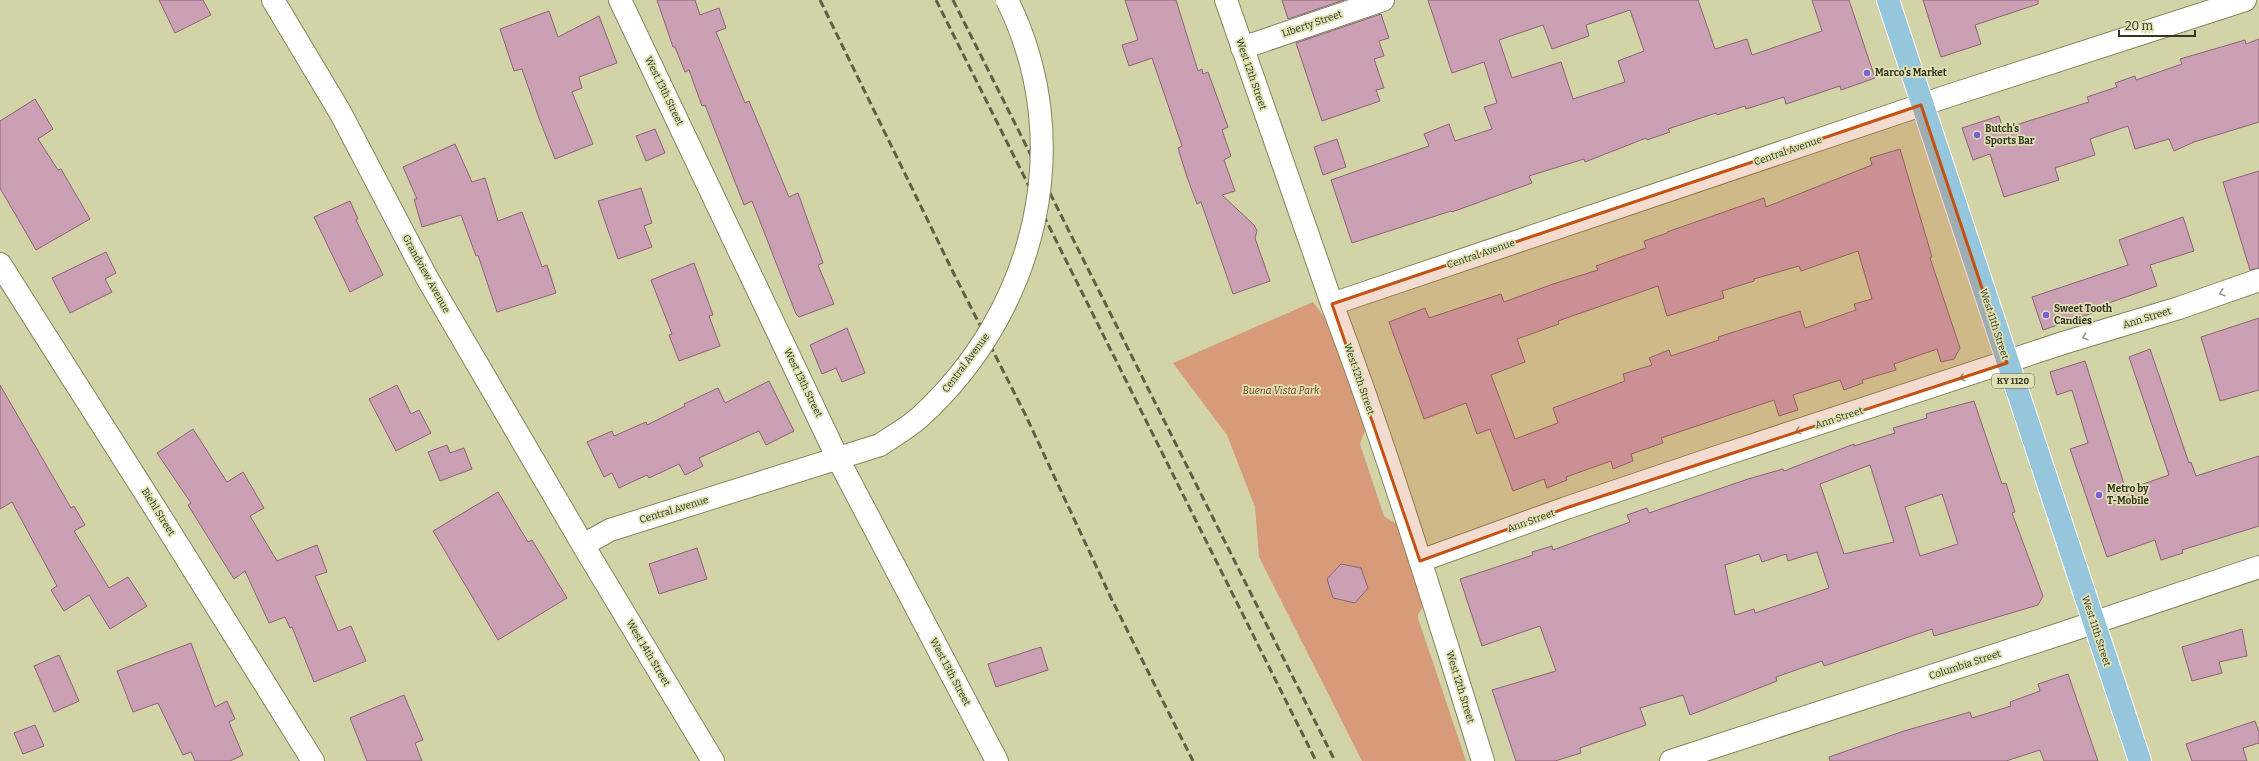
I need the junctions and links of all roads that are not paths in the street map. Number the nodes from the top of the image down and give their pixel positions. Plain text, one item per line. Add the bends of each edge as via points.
1 (273, 0) edge
2 (620, 0) edge
3 (1007, 0) edge
4 (1226, 0) edge
5 (1383, 0) edge
6 (1888, 0) edge
7 (2245, 0) edge
8 (1242, 48) junction
9 (1921, 105) junction
10 (0, 264) edge
11 (2259, 280) edge
12 (1332, 304) junction
13 (2007, 363) junction
14 (838, 459) junction
15 (583, 545) junction
16 (1420, 561) junction
17 (2259, 567) edge
18 (2094, 622) junction
19 (313, 761) edge
20 (714, 761) edge
21 (996, 761) edge
22 (1483, 761) edge
23 (1670, 761) edge
24 (2140, 761) edge

1 - 15 street, Grandview Avenue via 340,112 427,278
2 - 14 street, West 13th Street
3 - 14 street, Central Avenue, bridge via 1032,63 1040,101 1043,152 1038,197 1028,244 1011,294 983,343 950,386 919,418 880,445
4 - 8 street, West 12th Street
5 - 8 street, Liberty Street
6 - 9 main road, West 11th Street / KY 1120
7 - 9 street, Central Avenue
8 - 12 street, West 12th Street
9 - 12 street, Central Avenue
9 - 13 main road, West 11th Street / KY 1120
10 - 19 street, Biehl Street
11 -> 13 street, Ann Street
12 - 16 street, West 12th Street
13 -> 16 street, Ann Street via 1573,506
13 - 18 main road, West 11th Street / KY 1120
14 - 15 street, Central Avenue via 610,530
14 - 21 street, West 13th Street
15 - 20 street, West 14th Street
16 - 22 street, West 12th Street
17 - 18 street, Columbia Street
18 - 23 street, Columbia Street
18 - 24 main road, West 11th Street / KY 1120

